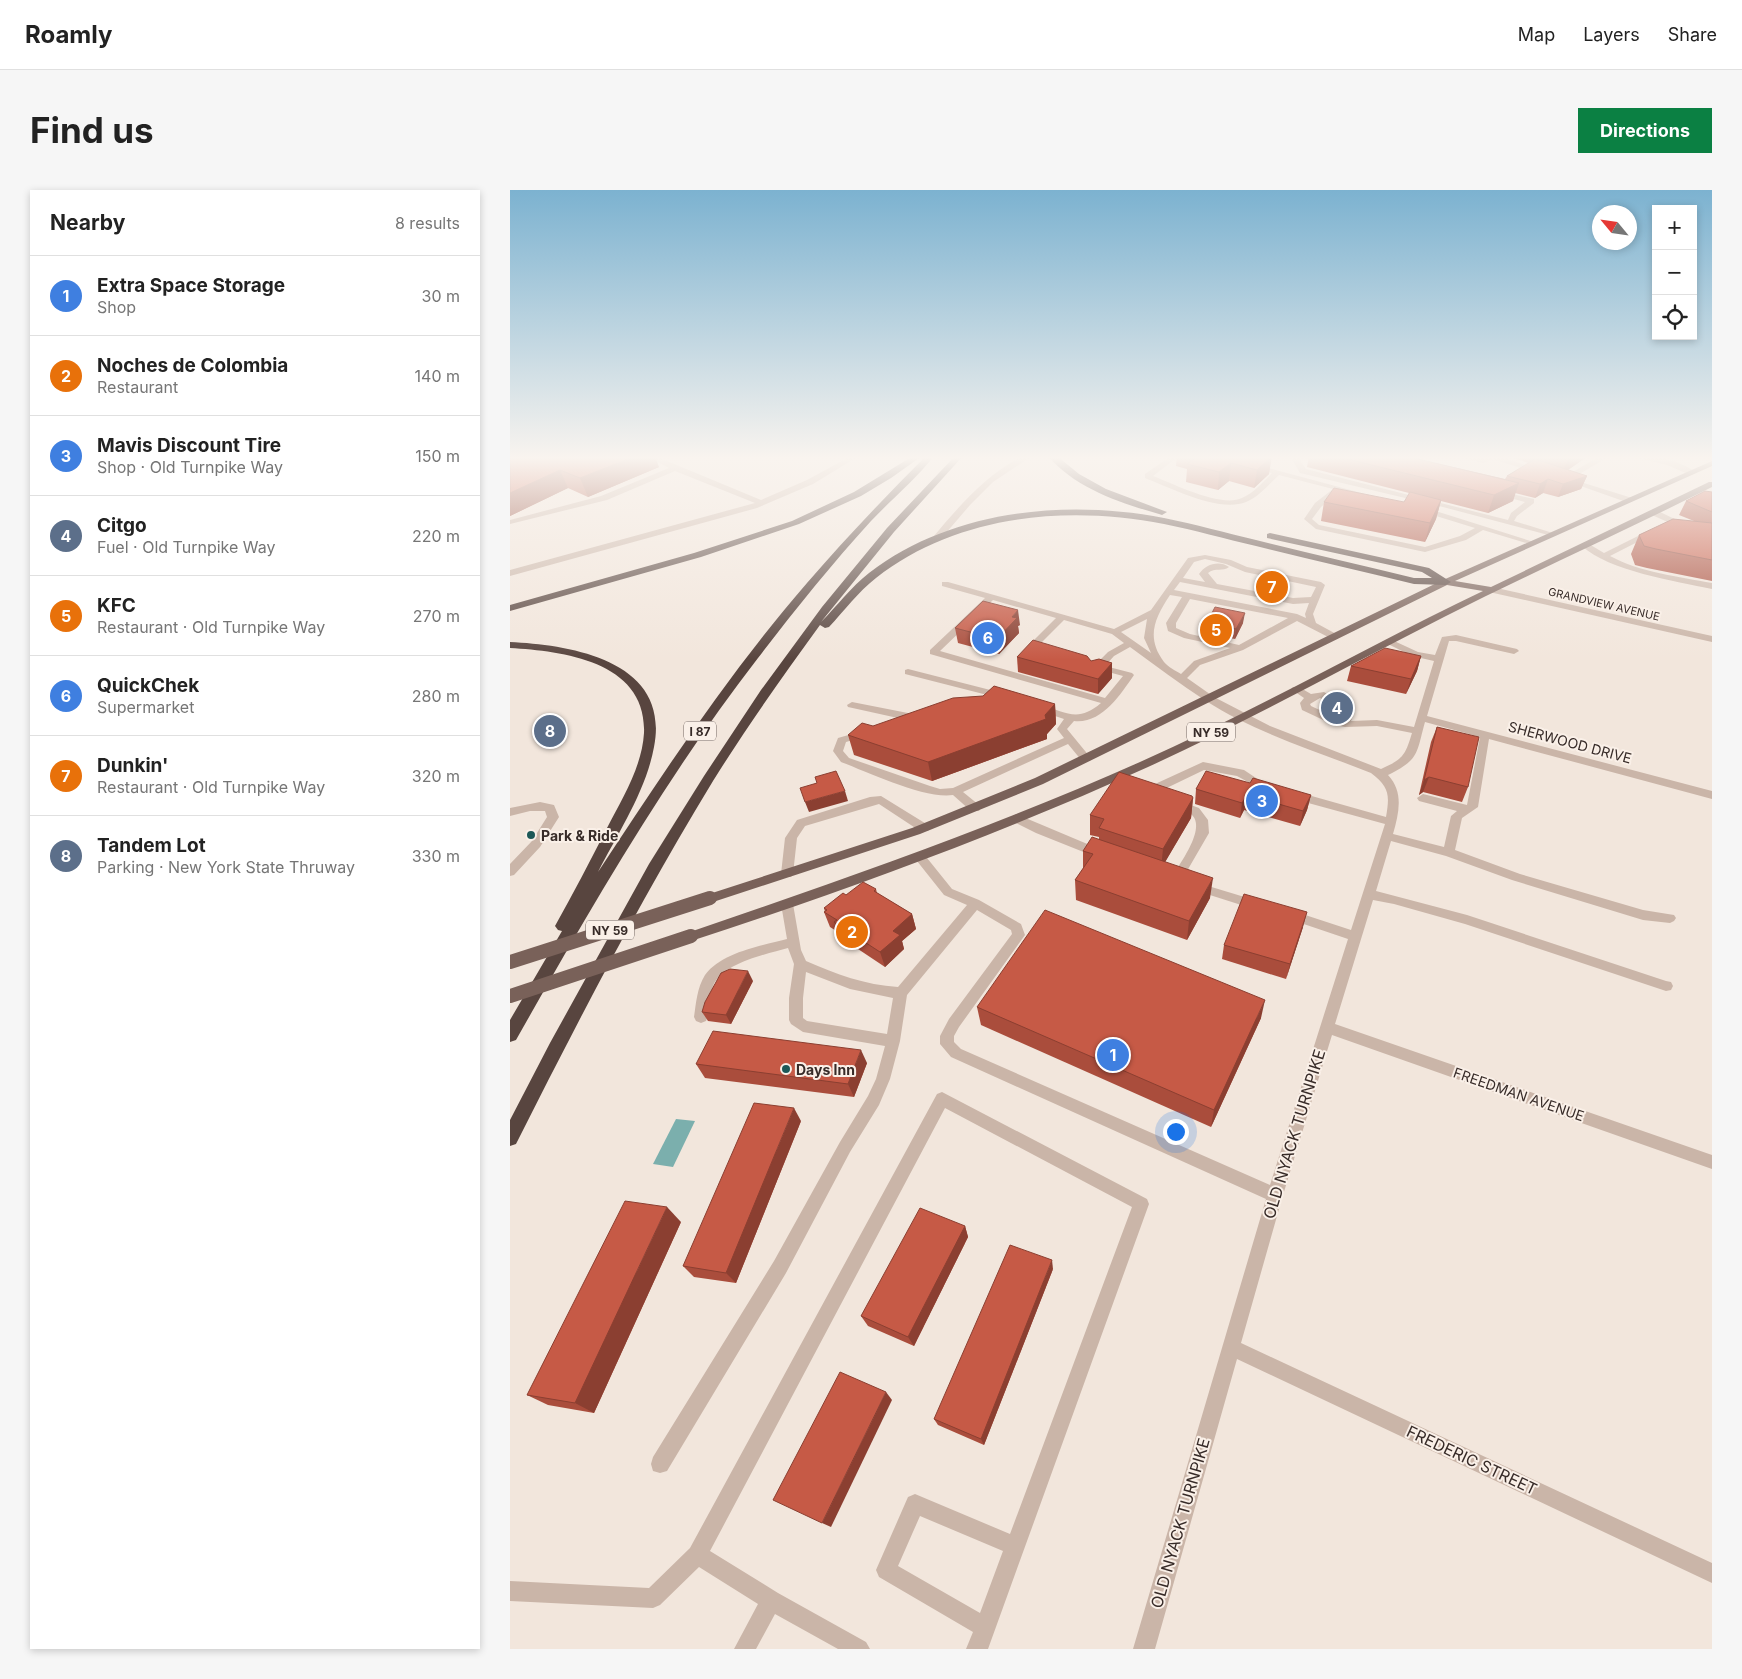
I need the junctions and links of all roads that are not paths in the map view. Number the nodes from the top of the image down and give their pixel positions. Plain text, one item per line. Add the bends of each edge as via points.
1 (694, 524) edge
2 (794, 524) edge
3 (864, 524) edge
4 (895, 524) edge
5 (948, 524) edge
6 (982, 524) edge
7 (1181, 524) edge
8 (1218, 524) edge
9 (1313, 524) edge
10 (1472, 524) edge
11 (1517, 524) edge
12 (1574, 524) edge
13 (1632, 524) edge
14 (1669, 524) edge
15 (1678, 524) edge
16 (1665, 526) edge
17 (1482, 527) junction
18 (1656, 530) edge
19 (1552, 534) junction
20 (937, 538) junction
21 (1712, 540) edge
22 (1533, 543) junction
23 (1586, 546) junction
24 (1604, 556) junction
25 (1244, 569) junction
26 (510, 573) edge
27 (1177, 579) junction
28 (1446, 582) junction
29 (945, 584) dead end
30 (1214, 586) junction
31 (1712, 586) edge
32 (1492, 590) junction
33 (1168, 592) junction
34 (990, 596) junction
35 (1187, 596) junction
36 (1314, 600) junction
37 (510, 610) edge
38 (1154, 612) junction
39 (1062, 617) junction
40 (1297, 617) junction
41 (1312, 625) junction
42 (1115, 632) junction
43 (1335, 637) junction
44 (1712, 639) edge
45 (1389, 642) junction
46 (1131, 643) junction
47 (510, 645) edge
48 (1240, 648) junction
49 (1048, 651) edge
50 (1514, 651) dead end
51 (1439, 659) junction
52 (1086, 662) edge
53 (1162, 664) junction
54 (1096, 669) junction
55 (908, 672) dead end
56 (1182, 678) junction
57 (772, 683) junction
58 (1296, 689) junction
59 (1009, 698) edge
60 (1310, 698) junction
61 (1210, 699) junction
62 (1108, 702) junction
63 (1027, 703) edge
64 (852, 705) dead end
65 (1242, 716) junction
66 (1071, 718) junction
67 (1421, 718) junction
68 (1345, 724) junction
69 (1418, 731) junction
70 (1485, 735) junction
71 (1070, 739) junction
72 (1086, 759) junction
73 (1381, 774) junction
74 (1117, 776) junction
75 (1138, 789) junction
76 (955, 792) junction
77 (1712, 795) edge
78 (1423, 798) dead end
79 (975, 808) junction
80 (1468, 810) junction
81 (510, 812) edge
82 (1016, 818) junction
83 (1391, 822) junction
84 (924, 828) junction
85 (1386, 836) junction
86 (1449, 852) junction
87 (919, 856) junction
88 (1108, 857) edge
89 (510, 872) edge
90 (787, 874) junction
91 (1368, 894) junction
92 (975, 903) junction
93 (786, 904) junction
94 (1670, 918) dead end
95 (1355, 936) junction
96 (793, 942) junction
97 (510, 962) edge
98 (802, 964) junction
99 (1666, 986) dead end
100 (901, 993) junction
101 (510, 996) edge
102 (701, 1017) edge
103 (1326, 1027) junction
104 (510, 1030) edge
105 (510, 1035) edge
106 (893, 1042) junction
107 (510, 1138) edge
108 (1712, 1162) edge
109 (1275, 1195) junction
110 (1231, 1347) junction
111 (660, 1464) dead end
112 (1015, 1546) junction
113 (697, 1555) junction
114 (1712, 1573) edge
115 (510, 1591) edge
116 (771, 1600) junction
117 (985, 1628) junction
118 (745, 1649) edge
119 (859, 1649) edge
120 (977, 1649) edge
121 (1144, 1649) edge

1 - 26 street
2 - 37 highway via 737,544
3 - 105 highway, I 87 via 821,573 714,711 609,869
4 - 57 highway, I 87 via 823,613
5 - 20 street
6 - 20 highway
7 - 28 highway via 1414,581
8 - 28 highway via 1425,570
9 - 17 street via 1425,550 1463,538
10 - 17 street
11 - 19 street
12 - 19 main road, NY 59
13 - 23 main road, NY 59
14 - 16 street
15 - 21 street
17 - 22 street
18 - 24 street
19 - 22 main road, NY 59
20 - 57 highway via 903,555 871,577
22 - 28 main road, NY 59
23 - 24 street
23 - 32 main road, NY 59
24 - 31 street via 1660,575
25 - 27 street via 1205,558 1191,560
25 - 30 street via 1214,565 1205,570 1203,574
25 - 36 street via 1321,586
27 - 30 street
27 - 33 street
28 - 32 main road
28 - 43 main road, NY 59
29 - 34 street
30 - 36 street via 1293,601
32 - 44 street, GRANDVIEW AVENUE
32 - 45 main road, NY 59
33 - 35 street
33 - 38 street
34 - 39 street
34 - 62 street via 933,652 1010,670
35 - 40 street
35 - 48 street via 1171,623 1172,629 1187,636
36 - 41 street via 1309,614
38 - 42 street
38 - 53 street via 1148,640
39 - 42 street
39 - 49 street via 1030,650
40 - 41 street
40 - 48 street
41 - 43 street
42 - 46 street
43 - 61 main road, NY 59
45 - 51 street via 1415,654
45 - 58 main road, NY 59
46 - 53 street
46 - 54 street via 1111,654
47 - 104 highway via 569,651 613,668 639,691 651,724 649,743 632,792
48 - 56 street via 1197,663
50 - 51 street via 1456,638 1445,639
51 - 67 street
52 - 54 street
53 - 56 street
54 - 62 street via 1129,675
55 - 59 street
56 - 61 street
57 - 107 highway, I 87 via 652,874
58 - 60 street
58 - 65 main road, NY 59
60 - 68 street via 1304,703 1306,708
60 - 68 street via 1321,694 1344,708 1349,712
61 - 65 street
61 - 72 main road, NY 59
62 - 66 street via 1083,718
63 - 66 street
64 - 76 street via 918,718 842,740 838,751 845,760 926,789
65 - 73 street
65 - 74 main road, NY 59
66 - 71 street via 1062,730
67 - 69 street
67 - 70 street, SHERWOOD DRIVE
68 - 69 street via 1376,723
69 - 73 street via 1408,759
70 - 77 street, SHERWOOD DRIVE
70 - 80 street via 1472,807
71 - 72 street
71 - 76 street
72 - 79 main road, NY 59
73 - 83 street, OLD NYACK TURNPIKE via 1393,790
74 - 75 street
74 - 82 main road, NY 59
75 - 83 street via 1203,766 1240,773 1266,788
75 - 95 street via 1195,811 1202,820 1202,833 1171,878
76 - 79 street
78 - 80 street
79 - 84 main road, NY 59
80 - 86 street via 1457,816
81 - 89 street via 544,806 550,808 553,817 536,844
82 - 87 main road, NY 59
82 - 88 street
83 - 85 street, OLD NYACK TURNPIKE
84 - 90 main road, NY 59
84 - 90 street via 881,800 801,823 791,838
85 - 86 street
85 - 91 street, OLD NYACK TURNPIKE
86 - 94 street via 1516,877 1643,915
87 - 92 street via 948,892
87 - 93 main road, NY 59
90 - 97 main road, NY 59, bridge
91 - 95 street, OLD NYACK TURNPIKE
91 - 99 street via 1476,923
92 - 100 street
92 - 109 street via 1017,927 1019,935 947,1036 947,1044 956,1053
93 - 96 street
93 - 101 main road, NY 59, bridge
95 - 103 street, OLD NYACK TURNPIKE
96 - 98 street
96 - 102 street via 740,959 716,973 704,995
98 - 100 street via 834,980 885,993
98 - 106 street via 796,1020 803,1026
100 - 106 street
103 - 108 street, FREEDMAN AVENUE
103 - 109 street, OLD NYACK TURNPIKE
106 - 111 street via 874,1100 844,1147 780,1267
109 - 110 street, OLD NYACK TURNPIKE
110 - 114 street, FREDERIC STREET
110 - 121 street, OLD NYACK TURNPIKE
112 - 113 street via 1141,1204 942,1099
112 - 117 street
112 - 117 street via 915,1504 886,1570
113 - 115 street via 653,1598
113 - 116 street
116 - 118 street
116 - 119 street
117 - 120 street

